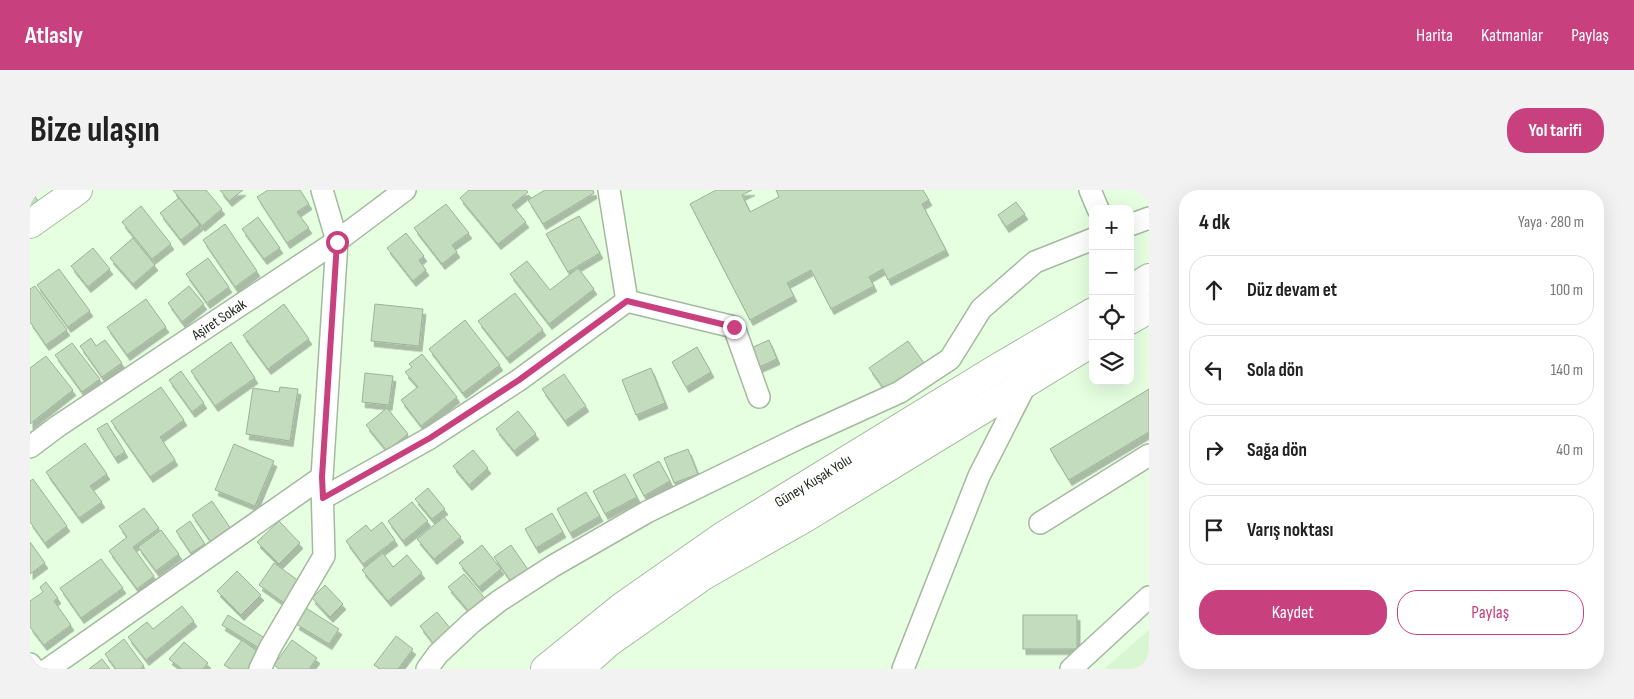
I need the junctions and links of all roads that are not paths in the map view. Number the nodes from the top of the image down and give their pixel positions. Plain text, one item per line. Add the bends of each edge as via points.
1 (78, 190) edge
2 (322, 190) edge
3 (405, 190) edge
4 (609, 190) edge
5 (1090, 190) edge
6 (1096, 205) edge
7 (1149, 218) edge
8 (30, 224) edge
9 (1134, 224) edge
10 (1089, 241) edge
11 (337, 242) junction
12 (1149, 278) edge
13 (1134, 287) edge
14 (627, 301) junction
15 (1149, 309) edge
16 (1089, 314) edge
17 (1134, 318) edge
18 (1089, 344) edge
19 (1029, 350) junction
20 (1028, 382) junction
21 (759, 397) dead end
22 (30, 447) edge
23 (1149, 456) edge
24 (322, 477) junction
25 (323, 498) junction
26 (1040, 523) dead end
27 (1149, 597) edge
28 (30, 664) edge
29 (34, 669) edge
30 (48, 669) edge
31 (260, 669) edge
32 (427, 669) edge
33 (545, 669) edge
34 (579, 669) edge
35 (903, 669) edge
36 (1071, 669) edge

1 - 8 main road
2 - 11 street
3 - 11 street, Aşiret Sokak
4 - 14 street
5 - 6 street
7 - 9 street
10 - 32 street via 1035,262 981,309 950,359 900,392 647,512 553,566 471,623
11 - 22 street, Aşiret Sokak
11 - 24 street
12 - 13 main road
14 - 21 street via 734,327
14 - 25 street via 519,380 438,433
15 - 17 main road
16 - 19 main road, Güney Kuşak Yolu
18 - 20 main road, Güney Kuşak Yolu
19 - 20 street
19 - 33 main road, Güney Kuşak Yolu via 724,536 623,606
20 - 34 main road, Güney Kuşak Yolu via 703,576 608,643
20 - 35 street via 979,476
23 - 26 street
24 - 25 street
24 - 30 street
25 - 31 street via 324,556
27 - 36 street
28 - 29 street

